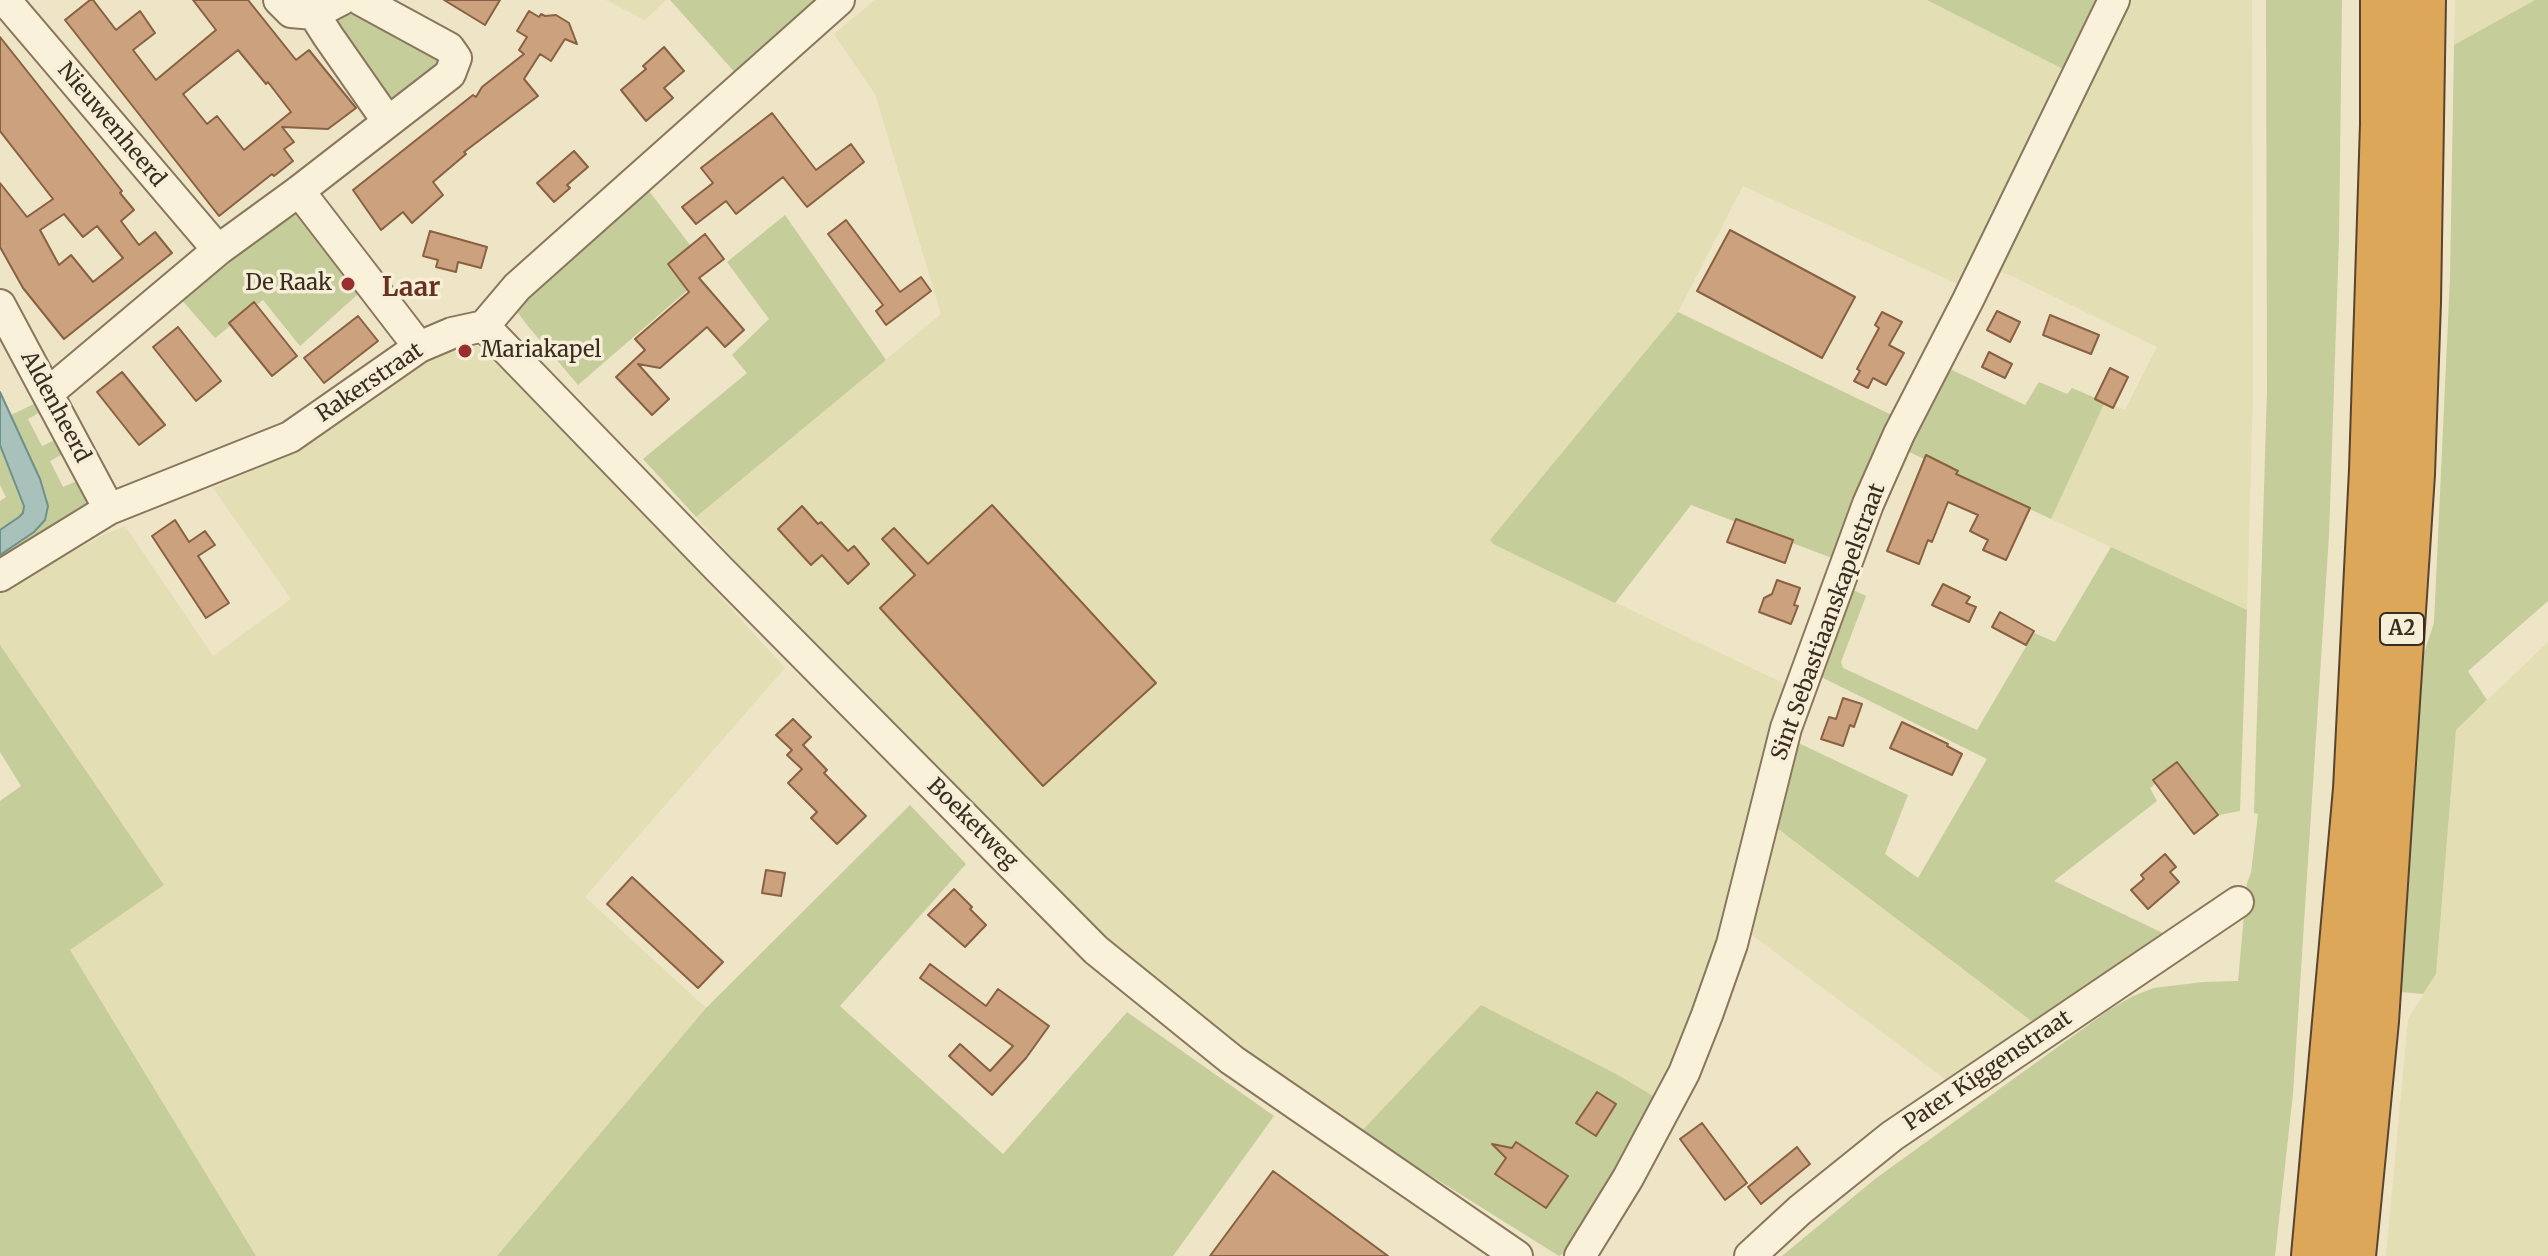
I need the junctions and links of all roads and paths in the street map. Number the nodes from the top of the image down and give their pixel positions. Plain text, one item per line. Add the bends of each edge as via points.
1 (5, 0) edge
2 (279, 0) edge
3 (361, 0) edge
4 (839, 0) edge
5 (2114, 0) edge
6 (2383, 0) edge
7 (2423, 0) edge
8 (328, 7) edge
9 (388, 122) junction
10 (299, 191) junction
11 (218, 250) junction
12 (0, 305) edge
13 (484, 326) junction
14 (419, 347) junction
15 (48, 393) junction
16 (109, 509) junction
17 (0, 576) edge
18 (2238, 902) dead end
19 (1517, 1256) edge
20 (1580, 1256) edge
21 (1750, 1256) edge
22 (2314, 1256) edge
23 (2353, 1256) edge

1 - 11 street, Nieuwenheerd
2 - 8 street via 291,12
3 - 9 street via 449,48 456,58 450,74
4 - 13 street via 517,287
5 - 20 street, Sint Sebastiaanskapelstraat via 1868,504 1786,728 1732,944 1707,1015 1684,1073
6 - 22 highway, A2 via 2372,470 2356,789
7 - 23 highway, A2 via 2412,474 2379,990
8 - 9 street via 328,36
9 - 10 street
10 - 11 street
10 - 14 street
11 - 15 street
12 - 15 street, Aldenheerd
13 - 14 street, Rakerstraat
13 - 19 street, Boeketweg via 1096,950 1232,1060
14 - 16 street, Rakerstraat via 290,437
15 - 16 street, Aldenheerd
16 - 17 street, Rakerstraat
18 - 21 street, Pater Kiggenstraat via 1892,1136

